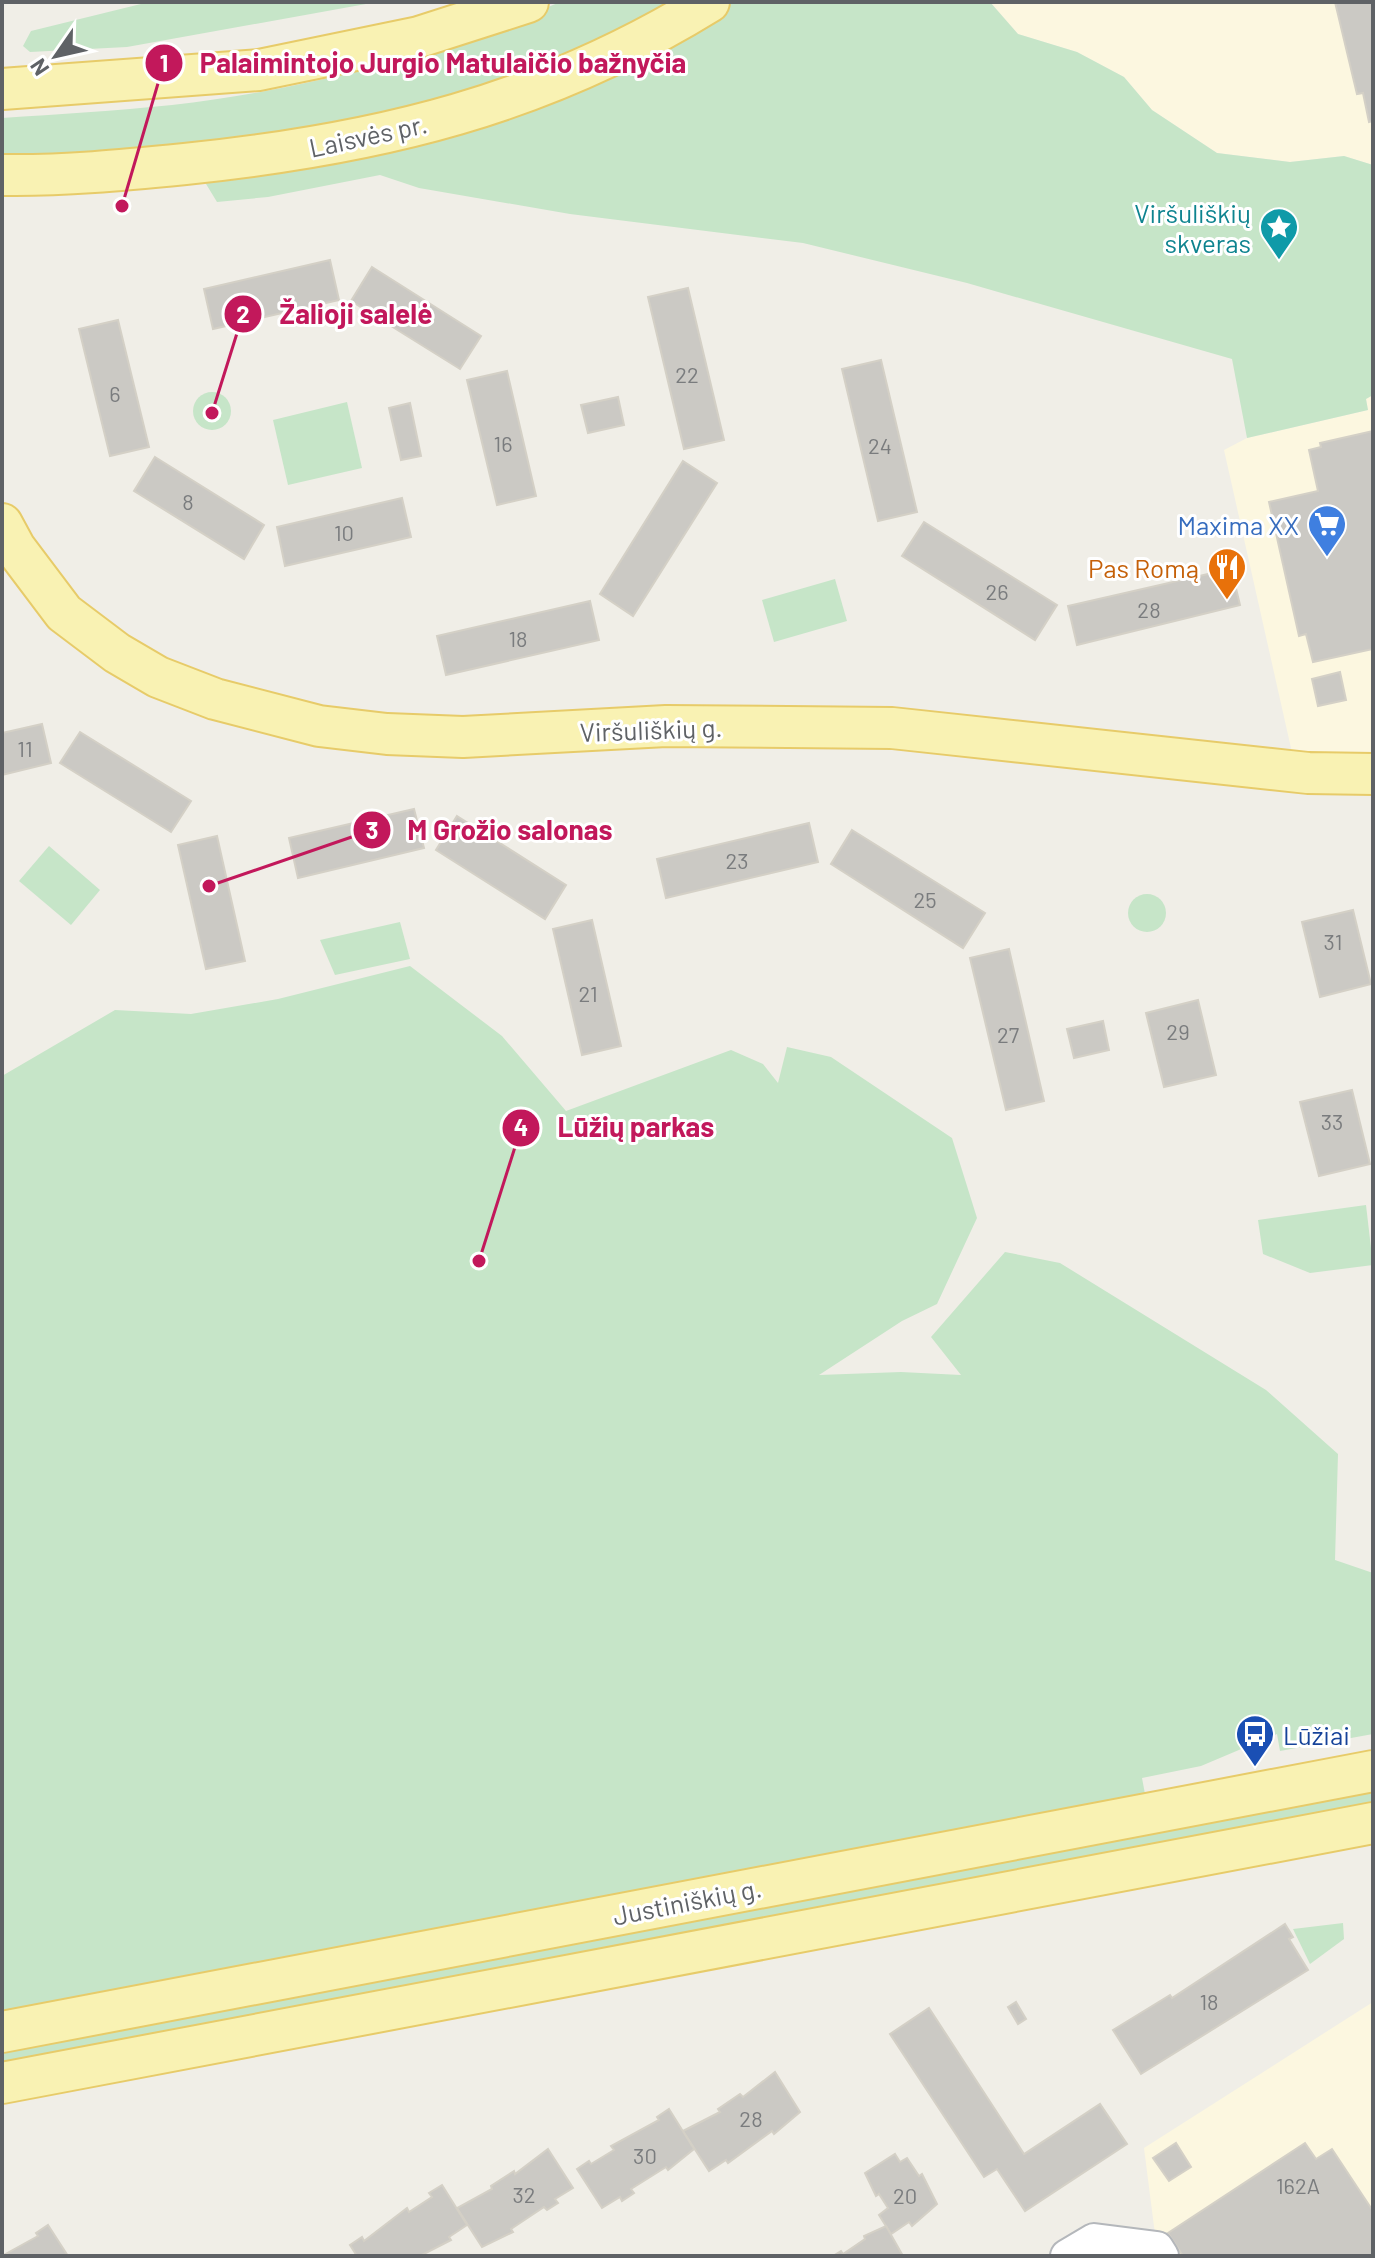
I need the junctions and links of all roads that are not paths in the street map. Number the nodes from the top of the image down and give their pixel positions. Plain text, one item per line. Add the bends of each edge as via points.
1 (528, 2) edge
2 (709, 2) edge
3 (2, 89) edge
4 (2, 175) edge
5 (2, 524) edge
6 (1373, 774) edge
7 (1373, 1771) edge
8 (1373, 1823) edge
9 (2, 2032) edge
10 (2, 2083) edge
11 (1067, 2256) edge
12 (1162, 2256) edge

1 - 3 main road via 419,37 259,70
2 - 4 main road, Laisvės pr. via 577,74 501,102 366,138 170,165
5 - 6 main road, Viršuliškių g. via 64,613 117,653 158,677 215,699 319,726 463,737 666,726 892,728 1308,773
7 - 9 main road, Justiniškių g.
8 - 10 main road, Justiniškių g.
11 - 12 street via 1094,2240 1157,2248

